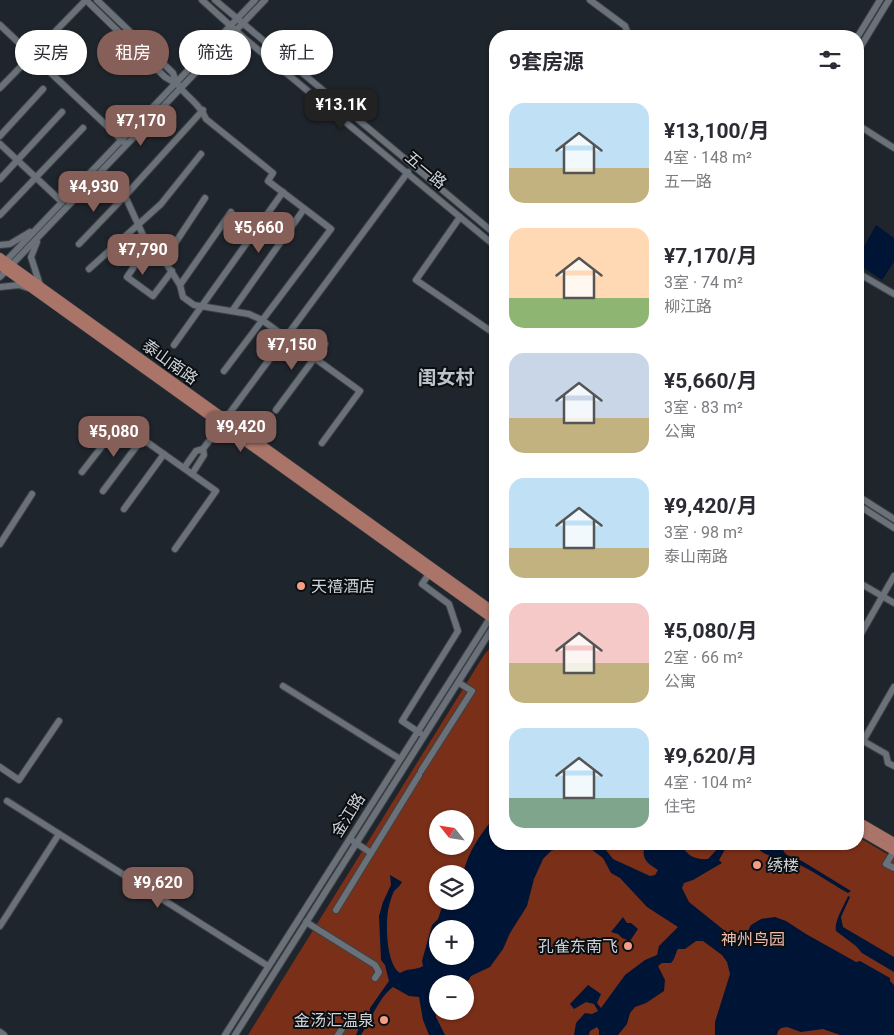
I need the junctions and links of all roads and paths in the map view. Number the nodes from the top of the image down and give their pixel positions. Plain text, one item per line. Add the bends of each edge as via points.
1 (97, 0) edge
2 (202, 0) edge
3 (215, 0) edge
4 (255, 0) edge
5 (265, 0) edge
6 (590, 0) edge
7 (880, 0) edge
8 (890, 0) edge
9 (236, 19) junction
10 (242, 24) junction
11 (0, 25) edge
12 (232, 28) junction
13 (57, 30) edge
14 (627, 30) edge
15 (862, 30) edge
16 (15, 39) edge
17 (864, 41) edge
18 (15, 73) edge
19 (53, 75) edge
20 (175, 83) junction
21 (0, 88) edge
22 (43, 89) dead end
23 (182, 89) junction
24 (203, 110) junction
25 (62, 112) dead end
26 (83, 128) dead end
27 (864, 129) edge
28 (0, 136) edge
29 (122, 140) junction
30 (0, 144) edge
31 (127, 146) junction
32 (894, 148) edge
33 (201, 154) dead end
34 (17, 160) junction
35 (420, 170) junction
36 (408, 172) junction
37 (36, 177) junction
38 (414, 178) junction
39 (0, 179) edge
40 (282, 192) junction
41 (125, 196) junction
42 (205, 198) dead end
43 (62, 202) junction
44 (304, 208) junction
45 (231, 212) dead end
46 (0, 215) edge
47 (460, 217) junction
48 (138, 224) junction
49 (40, 226) junction
50 (489, 229) edge
51 (39, 238) junction
52 (489, 241) edge
53 (79, 244) dead end
54 (0, 245) edge
55 (148, 246) junction
56 (164, 260) junction
57 (3, 265) edge
58 (89, 269) dead end
59 (172, 271) junction
60 (864, 276) edge
61 (0, 277) edge
62 (180, 285) junction
63 (0, 287) edge
64 (38, 288) junction
65 (894, 294) edge
66 (202, 306) junction
67 (232, 311) junction
68 (262, 320) junction
69 (489, 330) edge
70 (286, 338) junction
71 (325, 344) dead end
72 (174, 346) dead end
73 (314, 358) junction
74 (224, 371) dead end
75 (276, 410) dead end
76 (223, 422) junction
77 (142, 439) junction
78 (322, 443) dead end
79 (203, 449) junction
80 (164, 454) junction
81 (184, 468) junction
82 (82, 472) dead end
83 (192, 474) junction
84 (103, 491) dead end
85 (32, 494) dead end
86 (864, 500) edge
87 (124, 509) dead end
88 (864, 509) edge
89 (894, 519) edge
90 (894, 528) edge
91 (0, 544) edge
92 (175, 549) dead end
93 (407, 553) junction
94 (429, 574) junction
95 (894, 576) edge
96 (864, 586) edge
97 (882, 596) junction
98 (894, 603) edge
99 (489, 612) edge
100 (489, 613) edge
101 (489, 623) edge
102 (489, 626) edge
103 (864, 628) edge
104 (459, 683) junction
105 (283, 686) dead end
106 (894, 687) edge
107 (59, 721) dead end
108 (417, 731) junction
109 (864, 734) edge
110 (425, 736) junction
111 (864, 742) edge
112 (400, 759) junction
113 (894, 766) edge
114 (0, 767) edge
115 (7, 801) dead end
116 (864, 824) edge
117 (59, 834) junction
118 (864, 834) edge
119 (350, 839) junction
120 (894, 842) edge
121 (356, 843) junction
122 (894, 851) edge
123 (371, 853) junction
124 (894, 868) edge
125 (336, 910) dead end
126 (306, 922) junction
127 (0, 926) edge
128 (268, 966) junction
129 (375, 978) dead end
130 (0, 1032) edge
131 (4, 1035) edge
132 (225, 1035) edge
133 (235, 1035) edge

1 - 20 street via 173,72
2 - 12 street, 五一路
3 - 9 street, 五一路
4 - 9 street
5 - 10 street
6 - 14 street
7 - 15 street
8 - 17 street
9 - 10 street, 五一路
9 - 12 street
10 - 12 street
10 - 35 street, 五一路
11 - 16 street
12 - 20 street
12 - 23 street
12 - 36 street, 五一路
13 - 20 street via 86,0
18 - 21 street
19 - 29 street
20 - 23 street
20 - 29 street
22 - 28 street
23 - 24 street
23 - 31 street
24 - 40 street via 206,119 273,173 268,181
24 - 41 street
25 - 34 street
26 - 37 street
27 - 32 street
29 - 31 street
29 - 43 street
30 - 34 street
31 - 51 street
33 - 48 street via 161,204
34 - 37 street
34 - 39 street
35 - 38 street
35 - 50 street, 五一路
36 - 38 street, 五一路
36 - 70 street
37 - 43 street
37 - 46 street
38 - 47 street, 五一路
40 - 44 street
40 - 66 street
41 - 48 street
41 - 53 street
42 - 56 street
43 - 49 street
44 - 67 street
44 - 68 street via 331,229
45 - 62 street
47 - 52 street, 五一路
47 - 69 street via 416,280
48 - 55 street
48 - 58 street
49 - 54 street via 10,244
49 - 57 street
51 - 57 street
51 - 64 street via 31,257
55 - 56 street
55 - 59 street via 127,277 153,296
56 - 59 street
57 - 61 street
57 - 64 main road, 泰山南路
59 - 62 street
60 - 65 street
62 - 66 street via 183,297 194,305
63 - 64 street
64 - 76 main road, 泰山南路
66 - 67 street
66 - 72 street
67 - 68 street
68 - 70 street
68 - 74 street
70 - 73 street
70 - 76 street
71 - 73 street
73 - 75 street
73 - 78 street via 360,391
76 - 79 street
76 - 93 main road, 泰山南路
77 - 80 street
77 - 82 street via 120,423
77 - 84 street
79 - 81 street via 196,451
79 - 83 street via 204,456
80 - 81 street
80 - 87 street
81 - 83 street
83 - 92 street via 216,491
85 - 91 street
86 - 89 street
88 - 90 street
93 - 94 main road, 泰山南路
93 - 99 main road, 泰山南路
94 - 100 main road, 泰山南路
94 - 108 street via 422,584 449,604 458,631 402,721
95 - 97 street
96 - 97 street
97 - 98 street
97 - 103 street
101 - 108 street, 金江路
102 - 104 street, 金江路
104 - 110 street, 金江路
104 - 123 street via 472,691
105 - 112 street
106 - 109 street
107 - 114 street via 19,780
108 - 110 street
108 - 112 street, 金江路
110 - 121 street, 金江路
111 - 113 street via 886,754 888,763
112 - 119 street, 金江路
115 - 117 street
116 - 120 main road
117 - 127 street
117 - 128 street
118 - 122 main road
119 - 121 street
119 - 128 street, 金江路
121 - 123 street
121 - 126 street, 金江路
122 - 124 street via 886,864
123 - 125 street
126 - 129 street via 374,965 379,972
126 - 133 street, 金江路
128 - 132 street, 金江路
130 - 131 street

